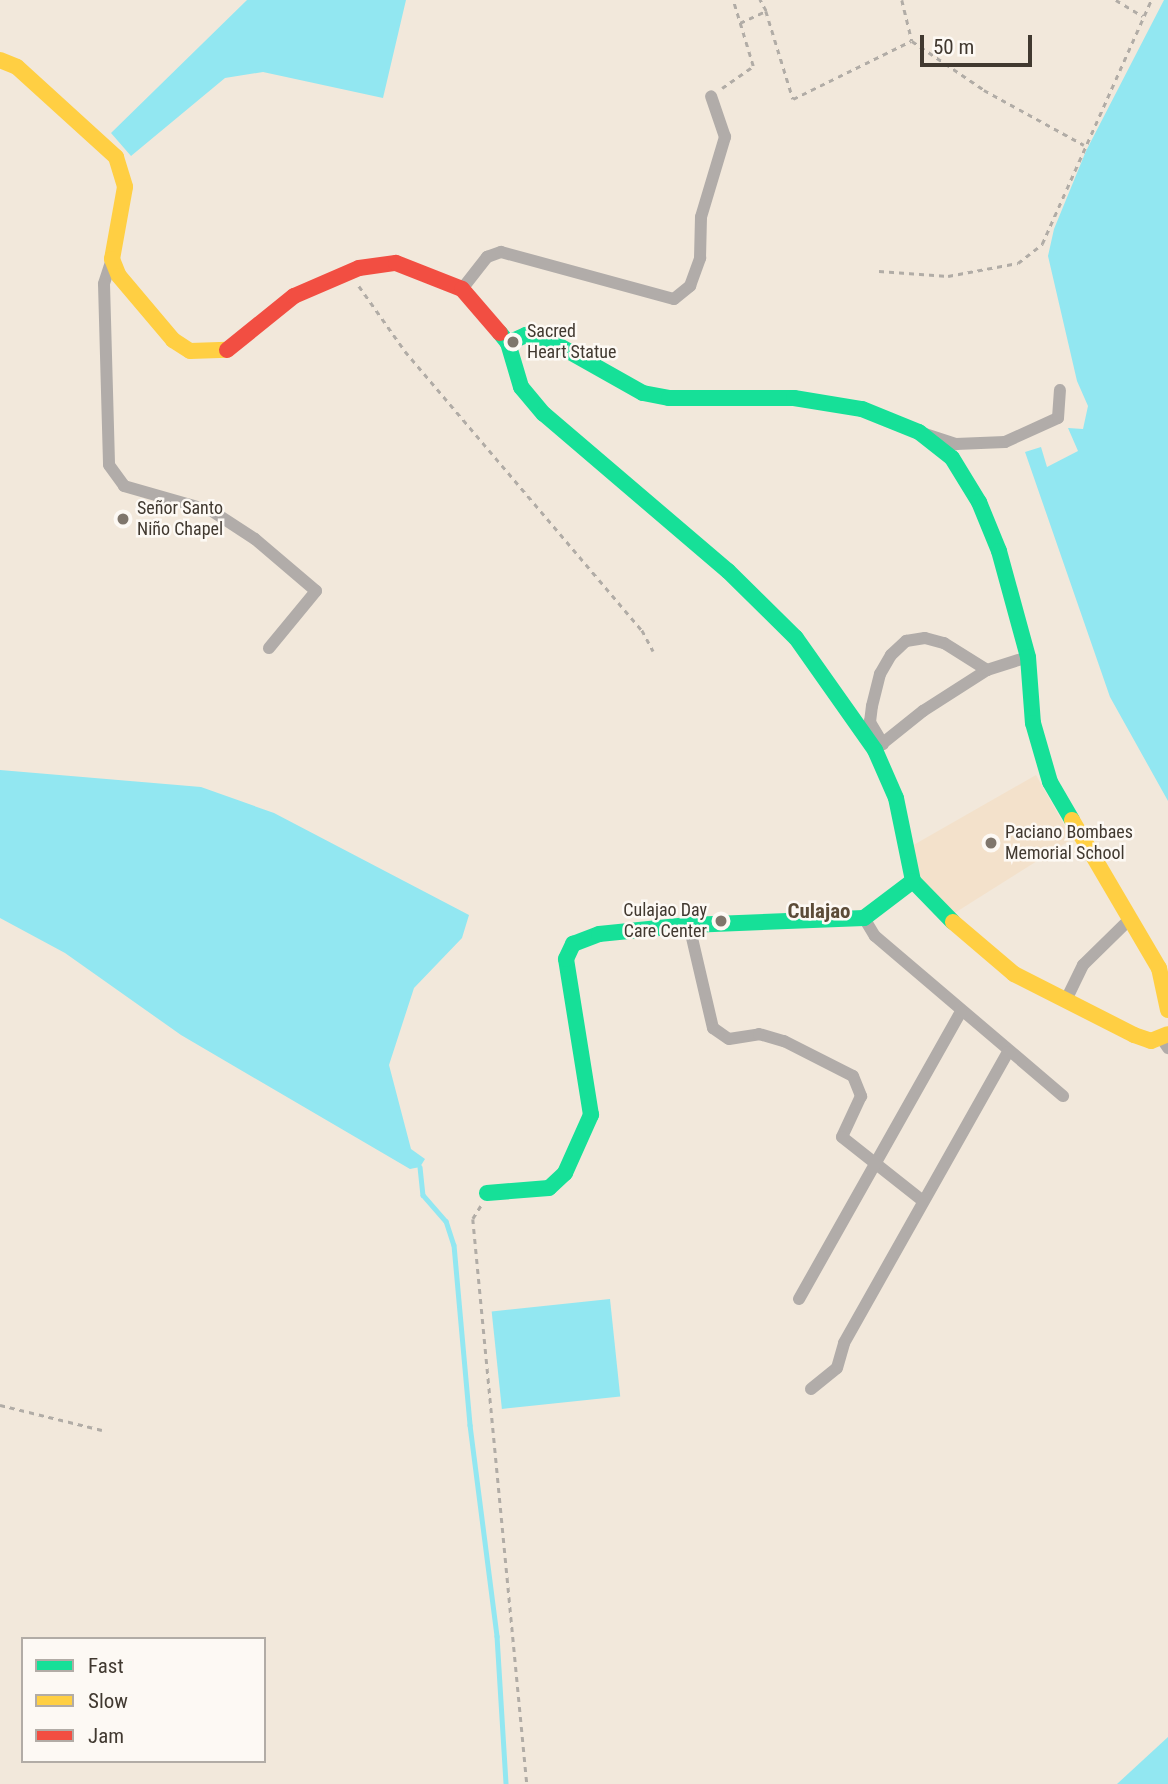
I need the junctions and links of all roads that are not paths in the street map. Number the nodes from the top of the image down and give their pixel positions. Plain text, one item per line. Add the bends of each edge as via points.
1 (0, 60) edge
2 (711, 96) road end
3 (112, 259) junction
4 (461, 289) junction
5 (508, 343) junction
6 (1060, 390) dead end
7 (919, 432) junction
8 (269, 649) dead end
9 (1028, 657) junction
10 (987, 670) junction
11 (879, 747) junction
12 (913, 881) junction
13 (864, 918) junction
14 (1130, 919) junction
15 (689, 925) junction
16 (1066, 1000) junction
17 (1168, 1010) edge
18 (961, 1011) junction
19 (1166, 1040) edge
20 (1007, 1052) junction
21 (1063, 1096) dead end
22 (876, 1167) junction
23 (487, 1193) road end
24 (923, 1201) junction
25 (799, 1299) dead end
26 (811, 1390) dead end

1 - 3 street via 18,67 116,157 125,187
2 - 4 street via 725,138 701,217 701,258 690,286 674,299 501,252 487,257
3 - 4 street via 119,276 173,340 207,355 239,344 272,310 294,296 349,272 396,263
3 - 8 street via 104,284 109,466 124,485 212,512 255,539 316,591
4 - 5 street
5 - 7 street via 526,335 556,342 643,393 668,398 794,398 836,403
5 - 11 street via 521,387 544,414 773,612
6 - 7 street via 1058,418 1005,442 956,444
7 - 9 street via 952,458 989,523
9 - 10 street
9 - 14 street via 1033,723 1050,782
10 - 11 street via 923,710
10 - 11 street via 944,643 925,638 906,641 880,674 870,722
11 - 12 street via 896,798
12 - 13 street
12 - 16 street via 941,912 1014,974
13 - 15 street
13 - 18 street via 875,936
14 - 16 street via 1083,965
14 - 17 street via 1159,968
15 - 22 street via 713,1028 729,1039 759,1034 784,1041 853,1076 861,1096 842,1136
15 - 23 street via 599,934 573,944 566,959 588,1082 591,1115 587,1127 565,1173 549,1188
16 - 19 street via 1133,1035
18 - 20 street
18 - 22 street
20 - 21 street
20 - 24 street
22 - 24 street
22 - 25 street
24 - 26 street via 844,1343 837,1368

